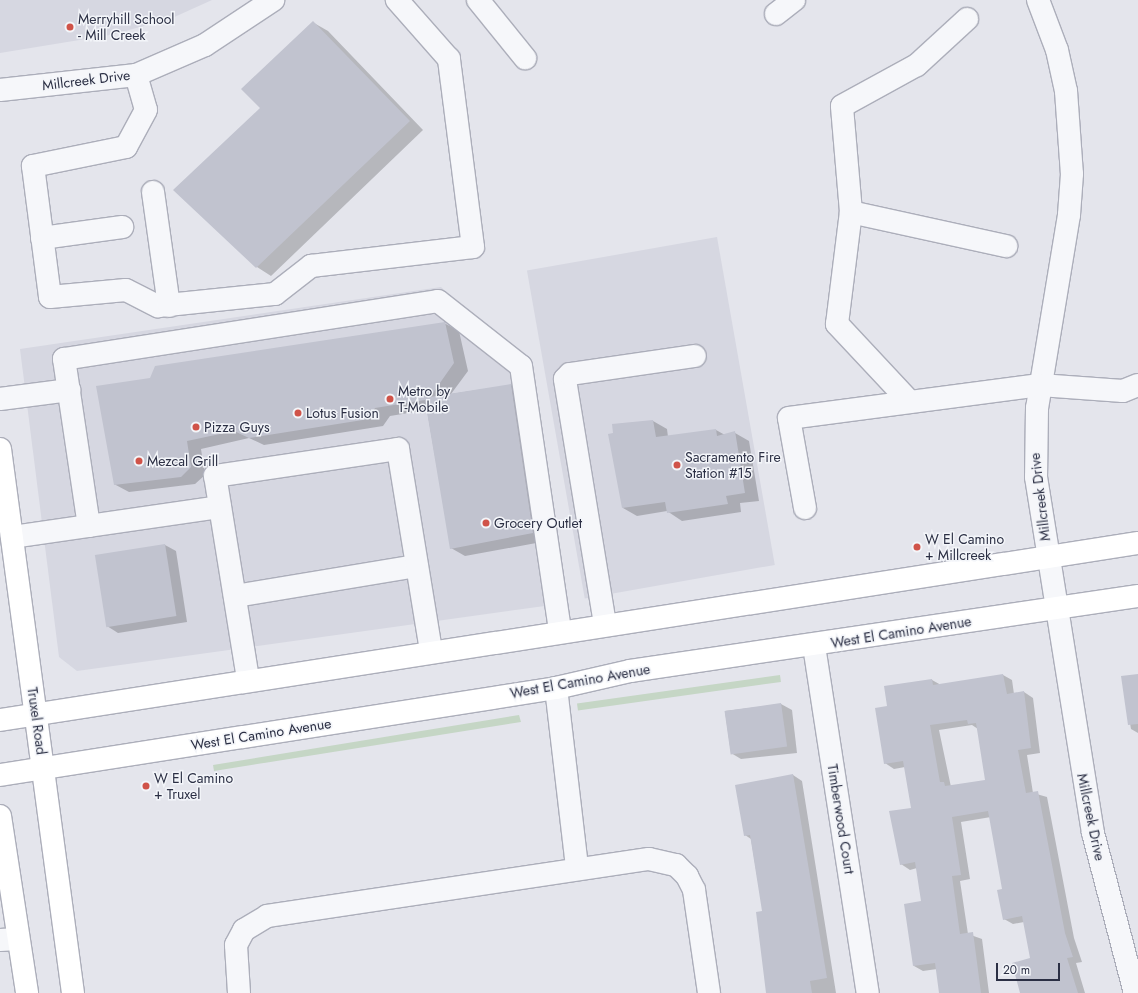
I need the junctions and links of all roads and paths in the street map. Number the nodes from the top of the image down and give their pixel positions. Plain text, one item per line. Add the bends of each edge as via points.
1 (273, 0) edge
2 (397, 0) edge
3 (478, 0) edge
4 (794, 0) edge
5 (1038, 0) edge
6 (776, 14) dead end
7 (966, 20) dead end
8 (525, 58) dead end
9 (136, 75) junction
10 (0, 90) edge
11 (153, 192) dead end
12 (851, 212) junction
13 (122, 227) dead end
14 (42, 238) junction
15 (1006, 246) dead end
16 (169, 306) junction
17 (695, 356) dead end
18 (1040, 385) junction
19 (1138, 385) edge
20 (69, 390) junction
21 (0, 399) edge
22 (910, 402) junction
23 (0, 449) edge
24 (220, 507) junction
25 (805, 508) dead end
26 (89, 526) junction
27 (12, 537) junction
28 (1138, 543) edge
29 (1048, 555) junction
30 (417, 566) junction
31 (235, 596) junction
32 (1138, 596) edge
33 (1055, 606) junction
34 (605, 624) junction
35 (560, 631) junction
36 (814, 646) junction
37 (432, 650) junction
38 (248, 679) junction
39 (556, 688) junction
40 (36, 715) junction
41 (0, 720) edge
42 (44, 768) junction
43 (0, 775) edge
44 (0, 816) edge
45 (577, 868) junction
46 (9, 939) edge
47 (27, 993) edge
48 (73, 993) edge
49 (239, 993) edge
50 (709, 993) edge
51 (868, 993) edge
52 (1135, 993) edge

1 - 9 street, Millcreek Drive via 205,45
2 - 16 street via 449,59 473,247 311,266 275,294
3 - 8 street
4 - 6 street
5 - 18 street, Millcreek Drive via 1057,50 1066,91 1072,174
7 - 12 street via 916,65 842,106
9 - 10 street, Millcreek Drive
9 - 14 street via 146,110 126,147 33,166
11 - 16 street
12 - 15 street
12 - 22 street via 837,324
13 - 14 street
14 - 16 street via 50,297 126,290 158,306
17 - 34 street via 570,374 565,379
18 - 19 street via 1123,391
18 - 22 street
18 - 29 street, Millcreek Drive via 1035,470
20 - 21 street
20 - 26 street
20 - 35 street via 64,359 438,301 521,366
22 - 25 street via 789,418
23 - 27 main road, Truxel Road
24 - 26 street
24 - 30 street via 215,476 398,449
24 - 31 street
26 - 27 street
27 - 40 main road, Truxel Road
28 - 29 main road
29 - 33 street, Millcreek Drive
29 - 34 main road
30 - 31 street
30 - 37 street
31 - 38 street
32 - 33 main road, West El Camino Avenue
33 - 36 main road, West El Camino Avenue
33 - 52 street, Millcreek Drive via 1093,833
34 - 35 main road
35 - 37 main road
36 - 39 main road, West El Camino Avenue via 630,671
36 - 51 street, Timberwood Court
37 - 38 main road
38 - 40 main road
39 - 42 main road, West El Camino Avenue
39 - 45 street
40 - 41 main road
40 - 42 main road, Truxel Road
42 - 43 main road, West El Camino Avenue
42 - 48 main road, Truxel Road
44 - 46 main road
45 - 49 street via 267,916 244,930 236,946
45 - 50 street via 660,859 676,865 688,876 694,890
46 - 47 main road

